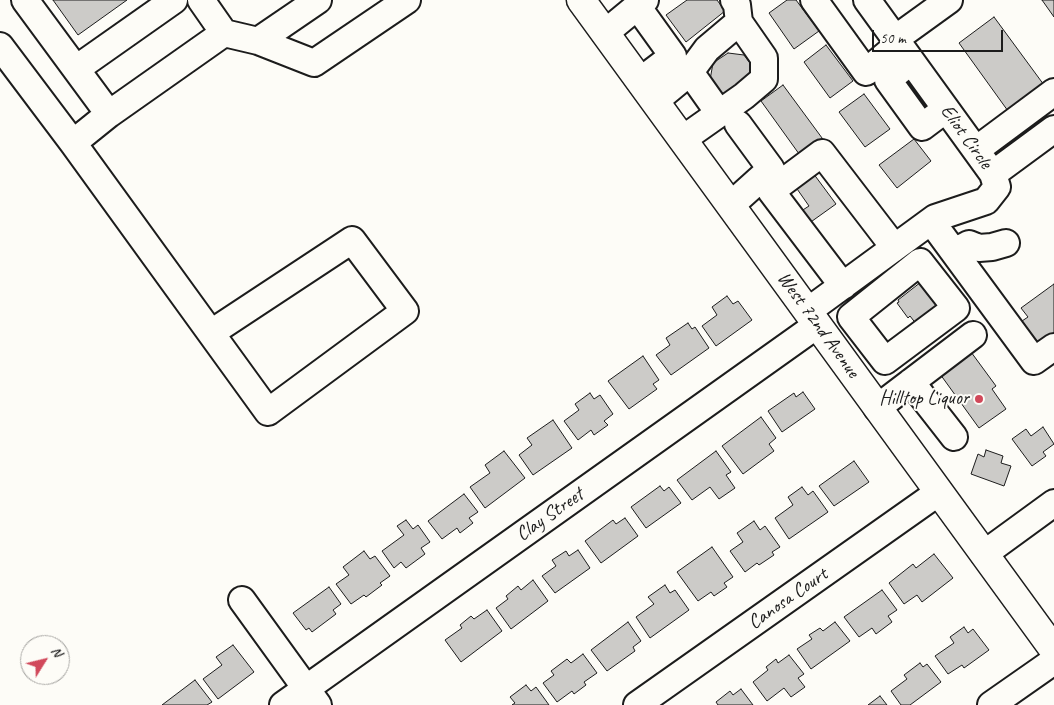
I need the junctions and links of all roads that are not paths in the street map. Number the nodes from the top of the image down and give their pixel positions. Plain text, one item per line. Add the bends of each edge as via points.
1 (25, 0) edge
2 (174, 0) edge
3 (201, 0) edge
4 (318, 0) edge
5 (407, 0) edge
6 (814, 0) edge
7 (868, 0) edge
8 (949, 0) edge
9 (635, 2) edge
10 (736, 11) edge
11 (594, 18) edge
12 (224, 33) junction
13 (258, 42) junction
14 (0, 46) edge
15 (902, 48) junction
16 (76, 69) junction
17 (690, 72) junction
18 (648, 91) junction
19 (1054, 92) edge
20 (109, 114) junction
21 (728, 119) junction
22 (1054, 129) edge
23 (683, 139) junction
24 (73, 143) junction
25 (976, 150) junction
26 (993, 174) junction
27 (731, 205) junction
28 (931, 221) junction
29 (1006, 243) dead end
30 (894, 247) junction
31 (954, 252) junction
32 (843, 286) junction
33 (812, 318) junction
34 (211, 333) junction
35 (973, 335) dead end
36 (866, 338) dead end
37 (1054, 347) edge
38 (840, 357) junction
39 (911, 382) junction
40 (877, 408) junction
41 (954, 437) dead end
42 (939, 492) junction
43 (1054, 503) edge
44 (984, 554) junction
45 (242, 600) dead end
46 (1054, 650) edge
47 (1054, 661) edge
48 (312, 697) edge
49 (283, 705) edge
50 (637, 705) edge
51 (991, 705) edge

1 - 16 street
2 - 16 street
3 - 12 street
4 - 13 street
5 - 13 street via 314,63
6 - 15 street via 866,72
7 - 15 street, Eliot Circle
8 - 15 street
9 - 11 street
9 - 18 street via 673,56
10 - 17 street
10 - 21 street via 764,58 764,79 744,96
11 - 18 main road, West 72nd Avenue
12 - 13 street
12 - 20 street
14 - 24 street
15 - 25 street, Eliot Circle
16 - 20 street
17 - 18 street
17 - 21 street
18 - 23 main road, West 72nd Avenue
19 - 25 street
20 - 24 street
21 - 23 street
21 - 27 street via 771,169
22 - 26 street
23 - 27 main road, West 72nd Avenue
24 - 34 street
25 - 26 street, Eliot Circle
26 - 28 street, Eliot Circle via 997,187 986,201
27 - 33 main road, West 72nd Avenue
28 - 30 street, Eliot Circle
28 - 31 street
29 - 31 street via 992,248 969,244
30 - 32 street, Eliot Circle
30 - 32 street via 822,153 771,191
31 - 37 street via 1034,361
32 - 33 street, Eliot Circle
33 - 38 main road, West 72nd Avenue
33 - 48 street, Clay Street
34 - 34 street via 268,412 405,311 352,240
35 - 39 street
36 - 38 street
38 - 40 main road, West 72nd Avenue
39 - 40 street
39 - 41 street
40 - 42 main road, West 72nd Avenue
42 - 44 main road, West 72nd Avenue
42 - 50 street, Canosa Court
43 - 44 street
44 - 46 main road, West 72nd Avenue
45 - 48 street
47 - 51 street
48 - 49 street, Clay Street

